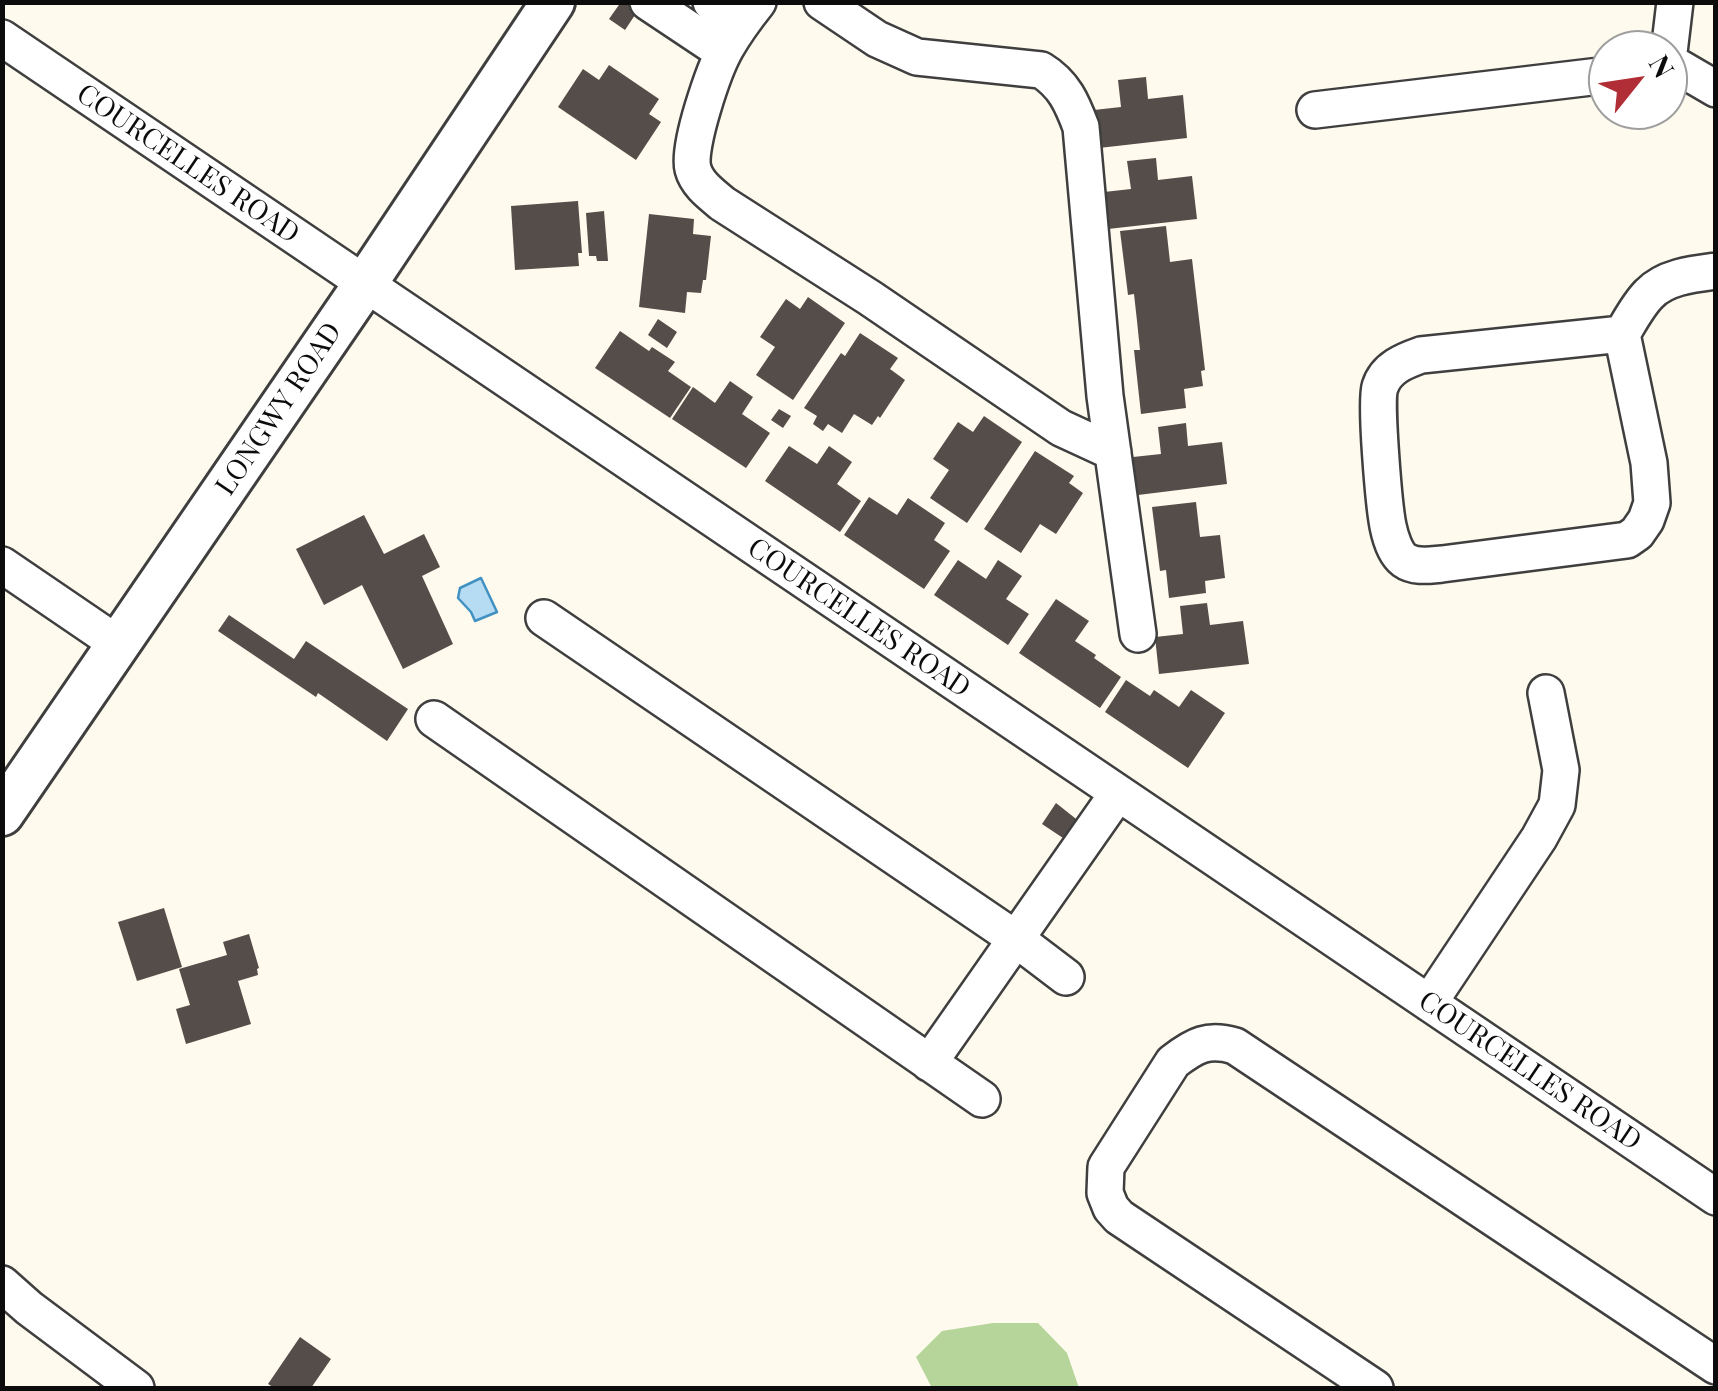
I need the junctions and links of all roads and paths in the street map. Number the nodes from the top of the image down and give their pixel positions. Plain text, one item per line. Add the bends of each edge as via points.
1 (552, 2) edge
2 (648, 2) edge
3 (711, 2) edge
4 (822, 2) edge
5 (1675, 2) edge
6 (741, 26) edge
7 (1672, 30) edge
8 (2, 38) edge
9 (1688, 73) edge
10 (1588, 77) edge
11 (1716, 89) edge
12 (1315, 110) dead end
13 (1716, 270) edge
14 (365, 284) junction
15 (1622, 334) junction
16 (1113, 452) junction
17 (2, 565) edge
18 (544, 618) dead end
19 (1138, 634) dead end
20 (118, 644) junction
21 (1546, 693) dead end
22 (434, 719) dead end
23 (1118, 793) junction
24 (2, 814) edge
25 (1016, 938) junction
26 (1066, 977) dead end
27 (1429, 1003) junction
28 (929, 1062) junction
29 (982, 1100) dead end
30 (1716, 1197) edge
31 (8, 1302) edge
32 (1716, 1366) edge
33 (136, 1388) edge
34 (1375, 1388) edge

1 - 14 street, LONGWY ROAD
2 - 6 street
3 - 6 street
4 - 16 street via 916,58 1042,70 1064,90 1081,126
5 - 7 street
6 - 16 street via 690,156 710,194 1061,428
8 - 14 street, COURCELLES ROAD
9 - 11 street
10 - 12 street
13 - 15 street via 1665,282
14 - 20 street, LONGWY ROAD
14 - 23 street, COURCELLES ROAD
15 - 15 street via 1421,356 1389,372 1380,388 1383,467 1388,526 1404,560 1442,564 1627,540 1637,532 1652,503 1649,463
16 - 19 street
17 - 20 street
18 - 25 street
20 - 24 street, LONGWY ROAD
21 - 27 street via 1561,770 1556,805
22 - 28 street
23 - 25 street
23 - 27 street, COURCELLES ROAD
25 - 26 street
25 - 28 street
27 - 30 street, COURCELLES ROAD
28 - 29 street
31 - 33 street
32 - 34 street via 1235,1046 1220,1041 1188,1050 1173,1062 1106,1167 1111,1208

